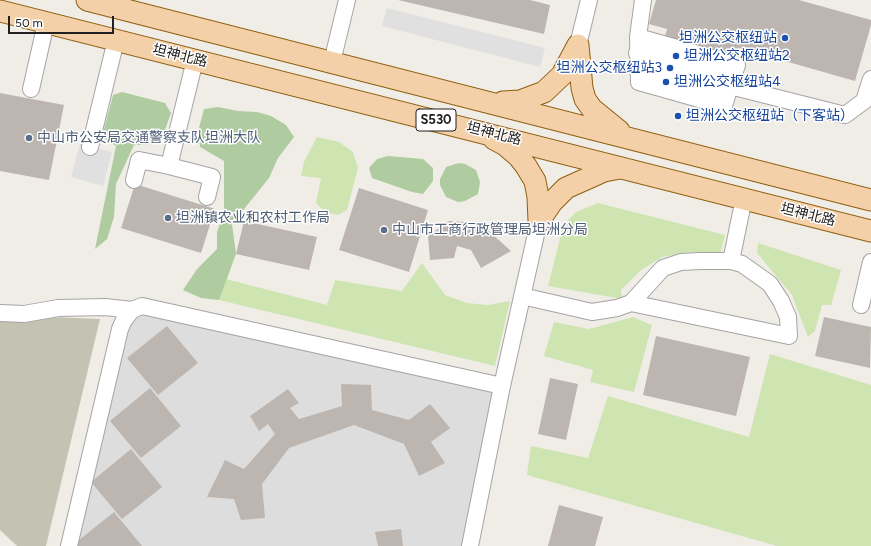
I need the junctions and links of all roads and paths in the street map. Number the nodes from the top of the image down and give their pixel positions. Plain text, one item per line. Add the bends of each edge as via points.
1 (86, 0) edge
2 (348, 0) edge
3 (589, 0) edge
4 (642, 0) edge
5 (130, 5) edge
6 (3, 13) edge
7 (46, 23) junction
8 (638, 37) junction
9 (116, 40) junction
10 (578, 45) junction
11 (195, 60) junction
12 (638, 60) junction
13 (332, 62) junction
14 (871, 79) edge
15 (730, 86) junction
16 (31, 89) dead end
17 (496, 103) junction
18 (482, 131) junction
19 (629, 137) junction
20 (90, 147) dead end
21 (169, 166) junction
22 (624, 167) junction
23 (134, 180) dead end
24 (207, 197) dead end
25 (744, 198) junction
26 (871, 200) edge
27 (539, 221) junction
28 (871, 231) edge
29 (731, 261) junction
30 (871, 262) edge
31 (522, 296) junction
32 (631, 303) junction
33 (861, 305) dead end
34 (132, 310) junction
35 (0, 313) edge
36 (502, 386) junction
37 (69, 546) edge
38 (470, 546) edge

1 - 5 main road, S530
2 - 13 street
3 - 10 street
4 - 8 street
5 - 13 main road, S530
6 - 7 main road, 坦神北路 / S530
7 - 9 main road, 坦神北路 / S530
7 - 16 street
8 - 12 street
8 - 15 street via 737,65
9 - 11 main road, 坦神北路 / S530
9 - 20 street
10 - 17 main road via 562,75 544,92 520,100
10 - 19 main road via 585,99 610,126
11 - 18 main road, 坦神北路 / S530
11 - 21 street
12 - 15 street
12 - 15 street via 639,82 677,93 724,106
13 - 17 main road, S530
14 - 15 street via 864,101 845,115
17 - 19 main road, S530
18 - 22 main road, 坦神北路 / S530
18 - 27 main road via 506,145 526,166 535,180
19 - 26 main road, S530
21 - 23 street via 139,160
21 - 24 street via 212,177
22 - 25 main road, 坦神北路 / S530
22 - 27 main road via 604,171 566,188
25 - 28 main road, 坦神北路 / S530
25 - 29 street
27 - 31 street
29 - 32 street via 681,262 663,268
29 - 32 street via 742,264 770,284 788,317 789,336
30 - 33 street
31 - 32 street via 592,312
31 - 36 street
34 - 35 street via 105,307 58,308 24,314
34 - 36 street via 142,306 149,307
34 - 37 street via 120,329
36 - 38 street

